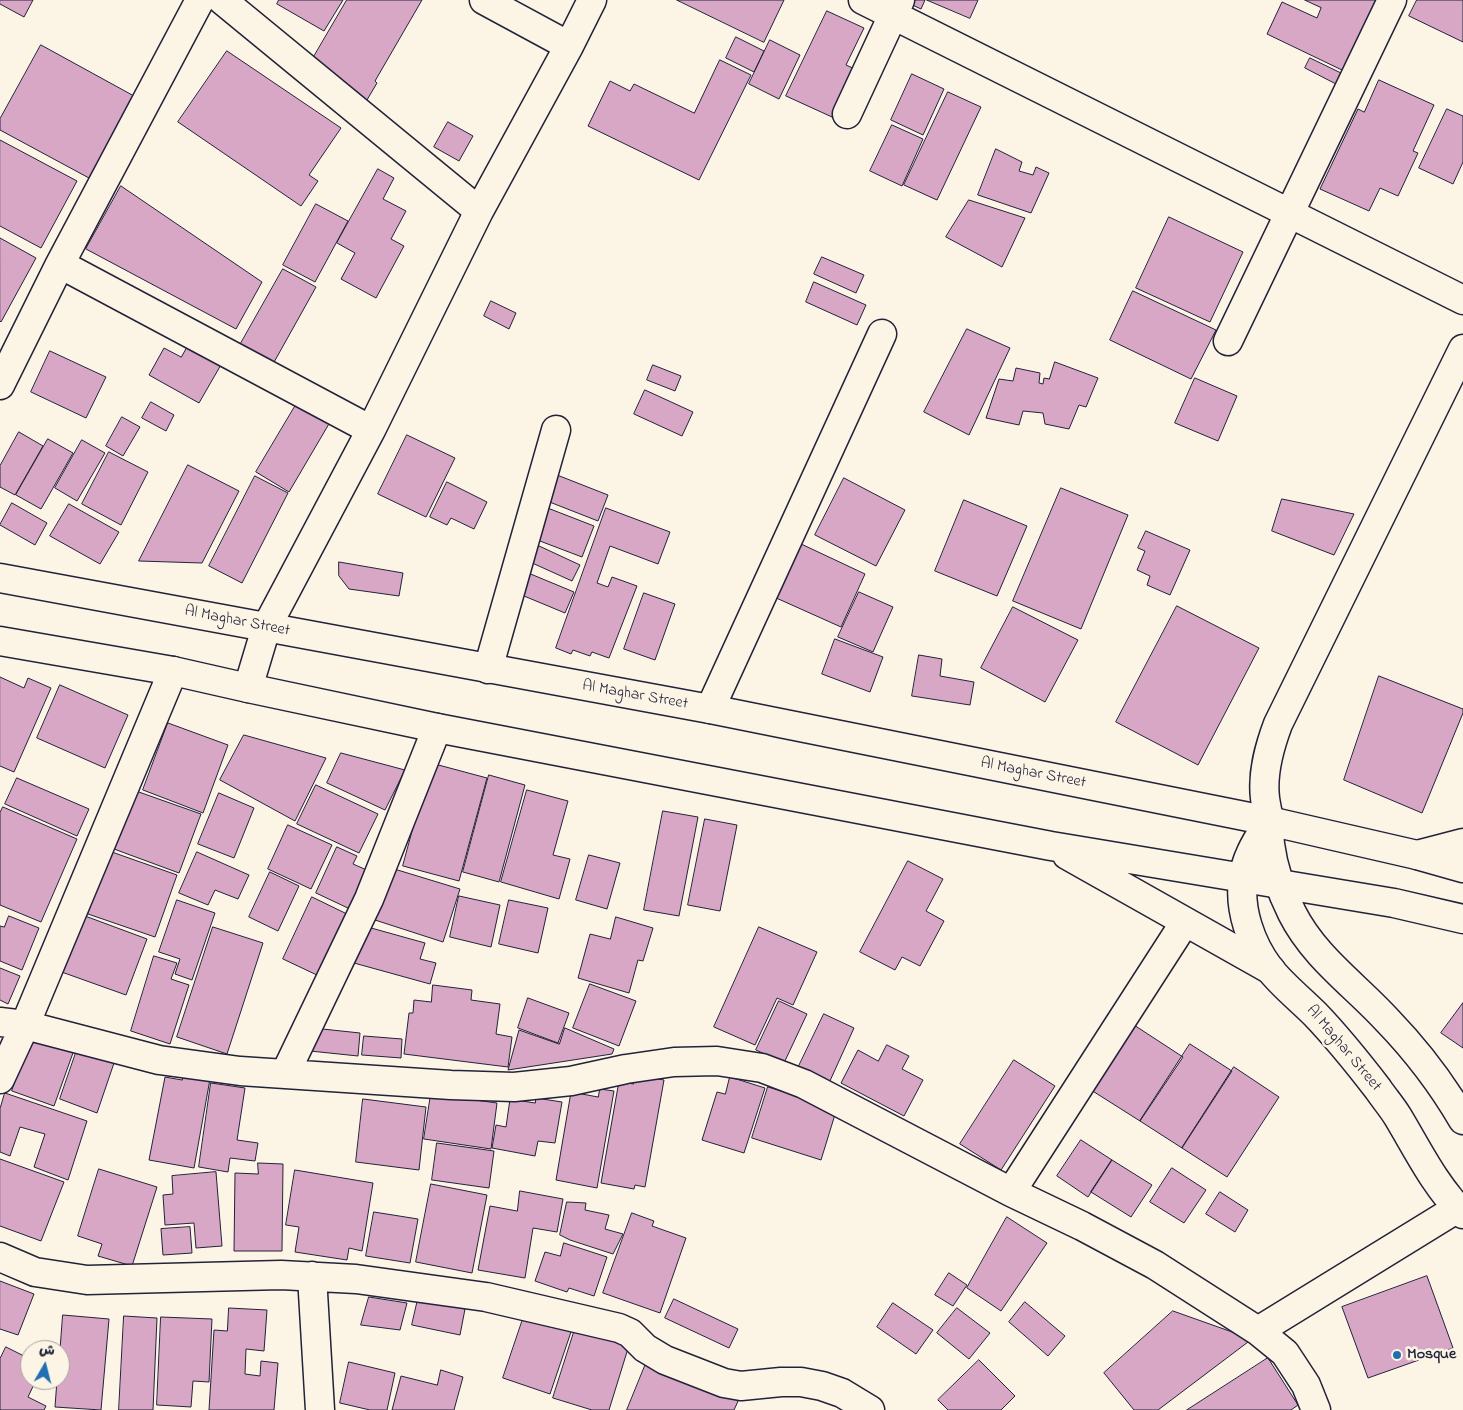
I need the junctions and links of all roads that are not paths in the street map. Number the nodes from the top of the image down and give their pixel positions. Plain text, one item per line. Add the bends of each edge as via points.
1 (200, 0) edge
2 (222, 0) edge
3 (484, 0) edge
4 (592, 0) edge
5 (863, 0) edge
6 (1392, 0) edge
7 (897, 8) edge
8 (569, 46) junction
9 (847, 114) dead end
10 (479, 211) junction
11 (1289, 213) junction
12 (60, 264) junction
13 (1463, 300) edge
14 (882, 334) dead end
15 (1228, 340) dead end
16 (1463, 350) edge
17 (0, 385) edge
18 (371, 430) junction
19 (556, 430) dead end
20 (0, 578) edge
21 (266, 628) junction
22 (0, 641) edge
23 (488, 669) junction
24 (172, 671) junction
25 (248, 688) junction
26 (710, 709) junction
27 (437, 728) junction
28 (1269, 821) junction
29 (1463, 843) edge
30 (1050, 846) junction
31 (1417, 856) junction
32 (1463, 868) edge
33 (1243, 878) junction
34 (1280, 884) junction
35 (1463, 919) edge
36 (1185, 922) junction
37 (1270, 970) junction
38 (12, 1024) edge
39 (285, 1074) junction
40 (0, 1079) edge
41 (1463, 1120) edge
42 (1011, 1192) junction
43 (1460, 1211) edge
44 (0, 1257) edge
45 (312, 1276) junction
46 (1258, 1331) junction
47 (320, 1410) edge
48 (870, 1410) edge
49 (1316, 1410) edge

1 - 12 street
2 - 10 street
3 - 8 street
4 - 8 street
5 - 7 street
6 - 11 street
7 - 9 street
7 - 11 street
8 - 10 street
10 - 18 street
11 - 13 street
11 - 15 street
12 - 17 street
12 - 18 street
14 - 26 street
16 - 28 street via 1278,724 1265,772
18 - 21 street
19 - 23 street
20 - 21 street, Al Maghar Street
21 - 23 street, Al Maghar Street
21 - 25 street
22 - 24 street
23 - 26 street, Al Maghar Street
24 - 25 street
24 - 38 street
25 - 27 street
26 - 28 street, Al Maghar Street
27 - 30 street
27 - 39 street via 369,898
28 - 31 street
28 - 33 street, Al Maghar Street via 1252,852
28 - 34 street via 1270,843
29 - 31 street
30 - 33 street
30 - 36 street
31 - 32 street
33 - 34 street
33 - 37 street, Al Maghar Street via 1246,918 1255,947
34 - 35 street via 1394,903
34 - 41 street via 1308,940 1420,1057
36 - 37 street
36 - 42 street
37 - 43 street, Al Maghar Street via 1316,1015 1358,1064 1397,1115 1436,1182
38 - 39 street via 159,1060
38 - 40 street
39 - 42 street via 514,1087 571,1081 674,1062 718,1060 762,1068 804,1084
42 - 46 street via 1155,1265
43 - 46 street
44 - 45 street via 35,1272 86,1280
45 - 47 street
45 - 48 street via 486,1297 619,1328 665,1360 724,1383 741,1386 808,1383 842,1393
46 - 49 street via 1285,1353 1306,1385

